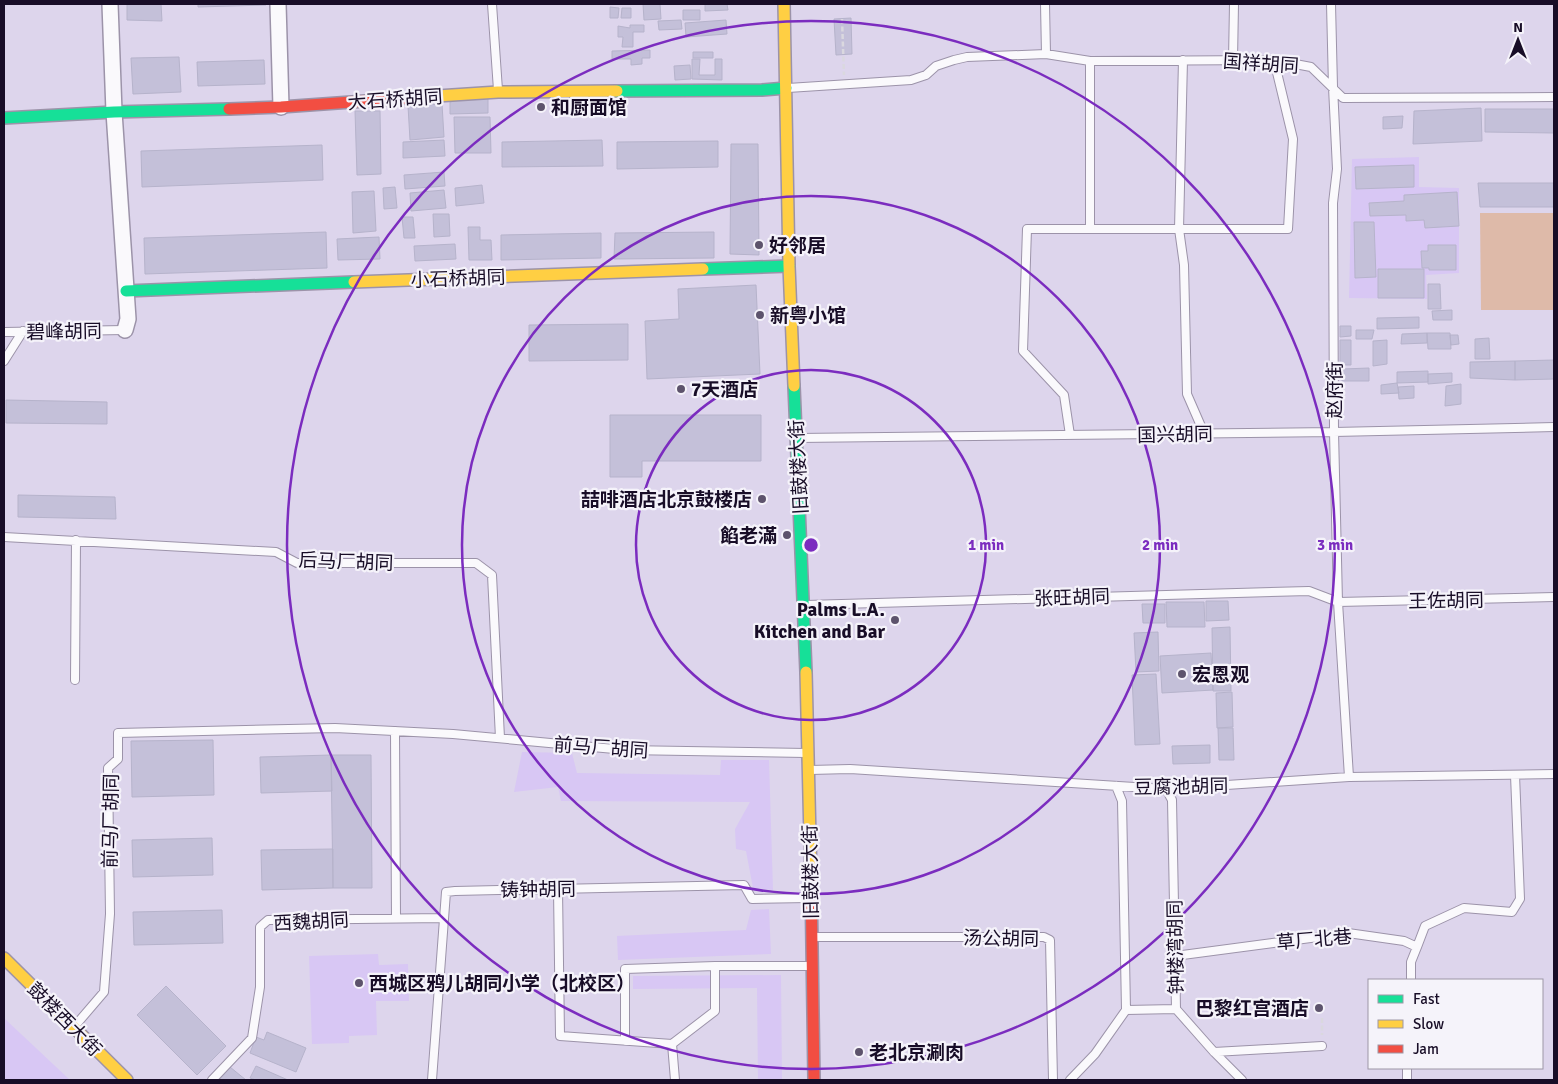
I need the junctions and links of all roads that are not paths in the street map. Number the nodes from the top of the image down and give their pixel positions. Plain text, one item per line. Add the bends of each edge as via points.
1 (110, 4) edge
2 (278, 4) edge
3 (492, 4) edge
4 (784, 4) edge
5 (1045, 4) edge
6 (1234, 4) edge
7 (1331, 4) edge
8 (1046, 54) junction
9 (1090, 60) junction
10 (1183, 60) junction
11 (1233, 60) junction
12 (1274, 60) junction
13 (1333, 87) junction
14 (786, 88) junction
15 (498, 92) junction
16 (1554, 97) edge
17 (281, 107) junction
18 (114, 112) junction
19 (4, 118) edge
20 (1090, 229) junction
21 (1179, 229) junction
22 (789, 266) junction
23 (126, 291) junction
24 (125, 330) joint
25 (23, 331) junction
26 (4, 332) edge
27 (4, 361) edge
28 (1554, 428) edge
29 (1334, 432) junction
30 (1204, 433) junction
31 (1070, 435) junction
32 (796, 438) junction
33 (4, 537) edge
34 (76, 540) junction
35 (1554, 597) edge
36 (1338, 602) junction
37 (804, 605) junction
38 (75, 680) dead end
39 (395, 731) junction
40 (500, 738) junction
41 (808, 753) junction
42 (808, 770) junction
43 (1554, 774) edge
44 (1515, 775) junction
45 (1349, 777) junction
46 (1116, 786) junction
47 (1166, 789) junction
48 (558, 889) junction
49 (811, 898) junction
50 (396, 918) junction
51 (444, 918) junction
52 (812, 938) junction
53 (1417, 947) junction
54 (1175, 956) junction
55 (4, 958) edge
56 (715, 966) junction
57 (812, 966) junction
58 (1411, 979) edge
59 (1176, 1009) junction
60 (1126, 1010) junction
61 (74, 1027) junction
62 (625, 1041) junction
63 (672, 1044) junction
64 (1322, 1046) road end
65 (1214, 1052) junction
66 (126, 1080) edge
67 (212, 1080) edge
68 (432, 1080) edge
69 (675, 1080) edge
70 (814, 1080) edge
71 (1053, 1080) edge
72 (1070, 1080) edge
73 (1242, 1080) edge

1 - 18 street
2 - 17 street
3 - 15 lane
4 - 14 street, 旧鼓楼大街
5 - 8 lane
6 - 11 lane
7 - 13 lane, 赵府街
8 - 9 lane, 国祥胡同
8 - 14 lane, 国祥胡同 via 967,57 936,66 926,75 911,80
9 - 10 lane, 国祥胡同
9 - 20 lane
10 - 11 lane, 国祥胡同
10 - 21 lane
11 - 12 lane, 国祥胡同
12 - 13 lane, 国祥胡同 via 1311,67
12 - 21 lane via 1293,139 1288,228
13 - 16 lane, 国祥胡同 via 1343,98
13 - 29 lane, 赵府街 via 1337,169 1333,203
14 - 15 street, 大石桥胡同
14 - 22 street, 旧鼓楼大街
15 - 17 street, 大石桥胡同
17 - 18 street, 大石桥胡同
18 - 19 street, 大石桥胡同
18 - 23 street
20 - 21 lane
20 - 31 lane via 1027,229 1022,351 1064,395
21 - 30 lane via 1184,265 1187,394
22 - 23 street, 小石桥胡同
22 - 32 street, 旧鼓楼大街
23 - 24 street via 128,320
24 - 25 lane, 碧峰胡同
25 - 26 lane, 碧峰胡同
25 - 27 lane
28 - 29 lane, 国兴胡同
29 - 30 lane, 国兴胡同
29 - 36 lane, 赵府街
30 - 31 lane, 国兴胡同
31 - 32 lane, 国兴胡同
32 - 37 street, 旧鼓楼大街
33 - 34 lane, 后马厂胡同
34 - 38 lane
34 - 40 lane, 后马厂胡同 via 276,552 297,563 476,563 492,576
35 - 36 lane, 王佐胡同
36 - 37 lane, 张旺胡同 via 1309,590
36 - 45 lane, 赵府街
37 - 41 street, 旧鼓楼大街
39 - 40 lane, 前马厂胡同
39 - 50 lane
39 - 61 lane, 前马厂胡同 via 335,728 118,733 118,759 108,768 110,914 104,992
40 - 41 lane, 前马厂胡同 via 625,750
41 - 42 street, 旧鼓楼大街
42 - 46 lane, 豆腐池胡同 via 850,769
42 - 49 street, 旧鼓楼大街
43 - 44 lane, 豆腐池胡同
44 - 45 lane, 豆腐池胡同
44 - 53 lane via 1520,899 1512,912 1464,908 1426,926
45 - 47 lane, 豆腐池胡同
46 - 47 lane, 豆腐池胡同
46 - 60 lane via 1122,801
47 - 54 lane, 钟楼湾胡同 via 1172,800
48 - 49 lane, 铸钟胡同 via 744,885 752,899
48 - 51 lane, 铸钟胡同 via 446,892
48 - 62 lane via 560,1036
49 - 52 street, 旧鼓楼大街
50 - 51 lane, 西魏胡同
50 - 67 lane, 西魏胡同 via 268,920 260,927 260,987 252,1038
51 - 68 lane, 铸钟胡同
52 - 57 street, 旧鼓楼大街
52 - 71 lane, 汤公胡同 via 1050,940
53 - 54 lane, 草厂北巷 via 1404,941 1348,933
53 - 58 lane
54 - 59 lane, 钟楼湾胡同
55 - 61 street, 鼓楼西大街
56 - 57 lane
56 - 62 lane via 625,969
56 - 63 lane via 715,1011
57 - 70 street, 旧鼓楼大街
59 - 60 lane
59 - 65 lane, 钟楼湾胡同
60 - 72 lane via 1095,1054
61 - 66 street, 鼓楼西大街
62 - 63 lane
63 - 69 lane
64 - 65 lane
65 - 73 lane, 钟楼湾胡同

